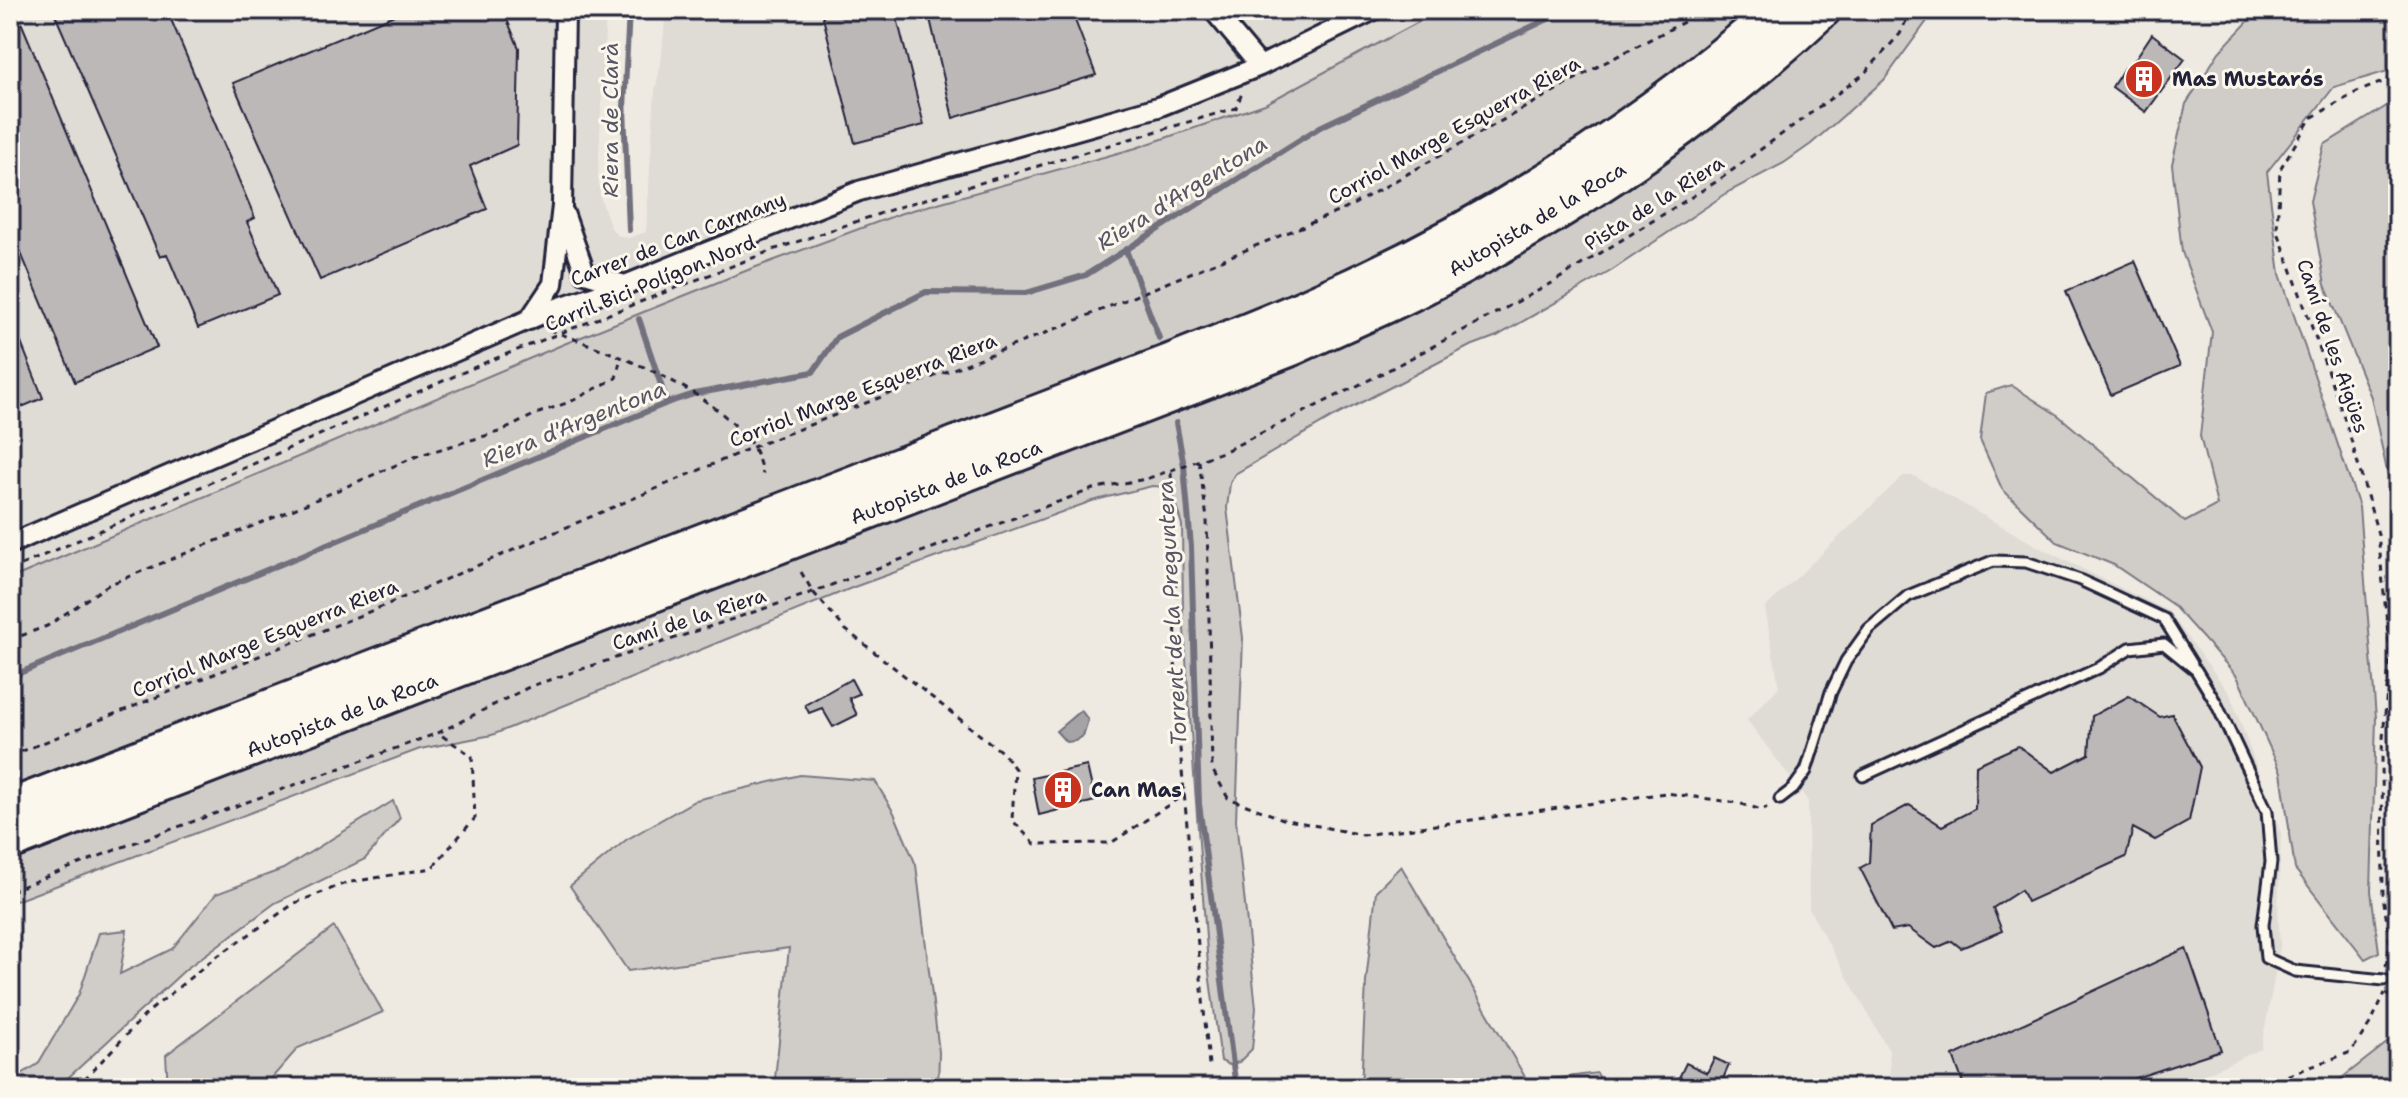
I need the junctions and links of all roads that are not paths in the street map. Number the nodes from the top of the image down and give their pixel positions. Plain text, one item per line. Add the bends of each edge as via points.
1 (565, 10) edge
2 (1213, 10) edge
3 (1374, 10) edge
4 (1776, 10) edge
5 (1823, 10) edge
6 (1260, 66) junction
7 (562, 206) junction
8 (625, 285) junction
9 (527, 322) junction
10 (10, 544) edge
11 (2196, 670) junction
12 (1863, 776) dead end
13 (1780, 799) road end
14 (10, 807) edge
15 (10, 842) edge
16 (2384, 980) road end

1 - 7 street
2 - 6 street
3 - 6 street, Carrer de Can Carmany
4 - 14 highway, Autopista de la Roca via 1669,97 1542,183 1307,306
5 - 15 highway, Autopista de la Roca via 1726,94 1647,152 1559,211 1413,293 1277,353
6 - 8 street, Carrer de Can Carmany via 1158,107 859,191
7 - 8 street via 585,273
7 - 9 street via 553,284
8 - 9 street, Carrer de Can Carmany
9 - 10 street, Carrer de Can Carmany
11 - 12 lane via 2164,644 2130,648 2099,668
11 - 13 lane via 2164,619 2080,580 2026,562 1993,561 1908,596 1869,629 1831,692 1806,771
11 - 16 lane via 2267,811 2271,862 2263,925 2266,958 2295,971

